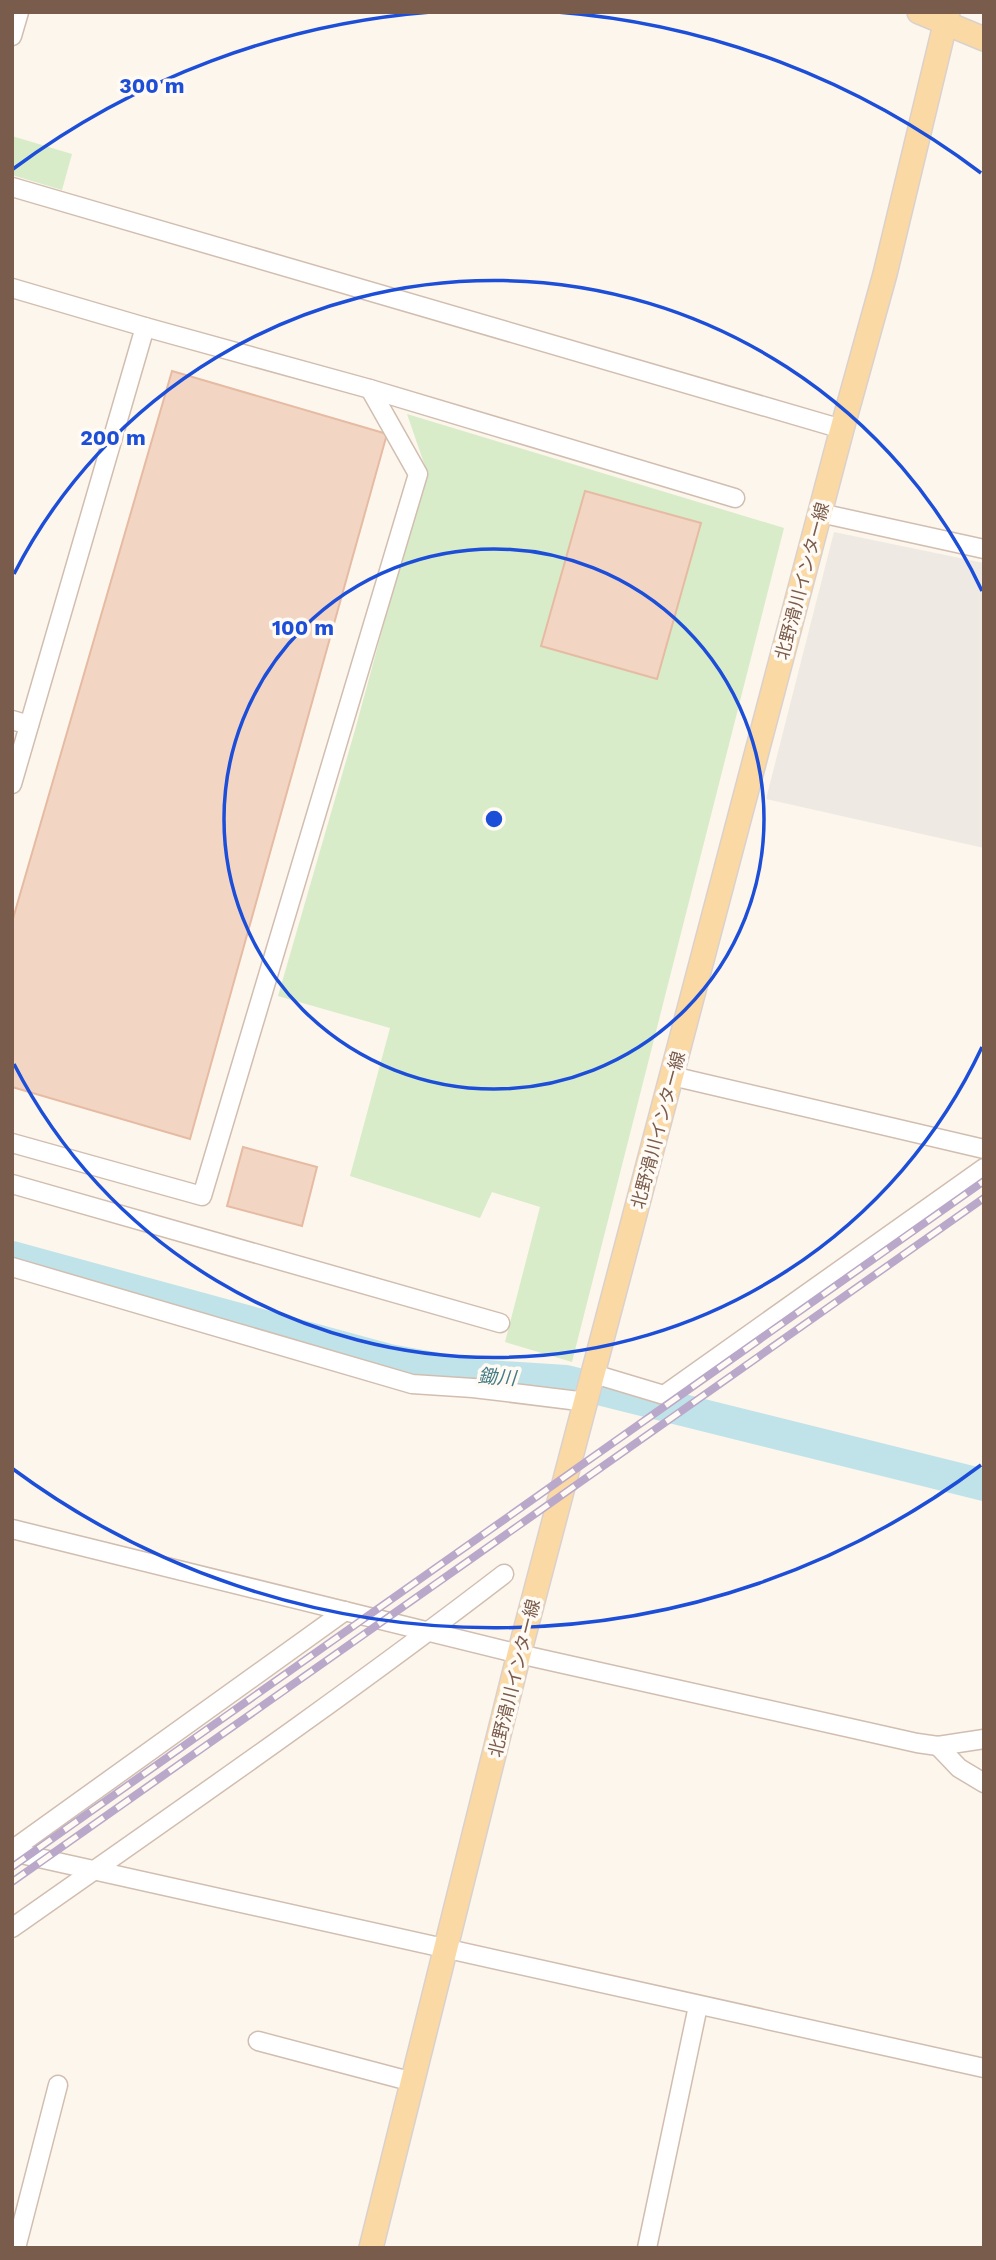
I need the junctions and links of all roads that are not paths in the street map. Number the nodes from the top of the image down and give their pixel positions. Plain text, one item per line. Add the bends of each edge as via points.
1 (19, 12) edge
2 (919, 12) edge
3 (947, 18) edge
4 (12, 36) edge
5 (984, 39) edge
6 (12, 187) edge
7 (12, 288) edge
8 (145, 327) junction
9 (370, 389) junction
10 (842, 429) junction
11 (735, 498) dead end
12 (820, 513) junction
13 (984, 550) edge
14 (21, 722) edge
15 (12, 784) edge
16 (672, 1076) junction
17 (12, 1143) edge
18 (984, 1149) edge
19 (984, 1168) edge
20 (12, 1184) edge
21 (12, 1268) edge
22 (500, 1323) dead end
23 (594, 1374) junction
24 (587, 1402) junction
25 (12, 1529) edge
26 (504, 1574) dead end
27 (345, 1611) junction
28 (429, 1632) junction
29 (519, 1654) junction
30 (984, 1739) edge
31 (938, 1746) junction
32 (984, 1783) edge
33 (12, 1851) edge
34 (96, 1870) junction
35 (12, 1928) edge
36 (446, 1947) junction
37 (698, 2006) junction
38 (258, 2040) dead end
39 (984, 2068) edge
40 (413, 2082) junction
41 (58, 2085) dead end
42 (16, 2248) edge
43 (371, 2248) edge
44 (647, 2248) edge

1 - 4 street
2 - 3 main road
3 - 5 main road
3 - 10 main road, 北野滑川インター線
6 - 10 street
7 - 8 street
8 - 9 street
8 - 14 street
9 - 11 street
9 - 17 street via 418,474 202,1196
10 - 12 main road, 北野滑川インター線
12 - 13 street
12 - 16 main road, 北野滑川インター線
14 - 15 street
16 - 18 street
16 - 23 main road, 北野滑川インター線
19 - 23 street via 664,1395
20 - 22 street
21 - 24 street via 412,1384
23 - 24 main road, 北野滑川インター線
24 - 29 main road, 北野滑川インター線
25 - 27 street
26 - 28 street
27 - 28 street
27 - 33 street
28 - 29 street
28 - 34 street
29 - 31 street
29 - 36 main road, 北野滑川インター線
30 - 31 street
31 - 32 street via 959,1768
33 - 34 street
34 - 35 street
34 - 36 street
36 - 37 street
36 - 40 main road, 北野滑川インター線
37 - 39 street
37 - 44 street
38 - 40 street
40 - 43 main road, 北野滑川インター線
41 - 42 street

